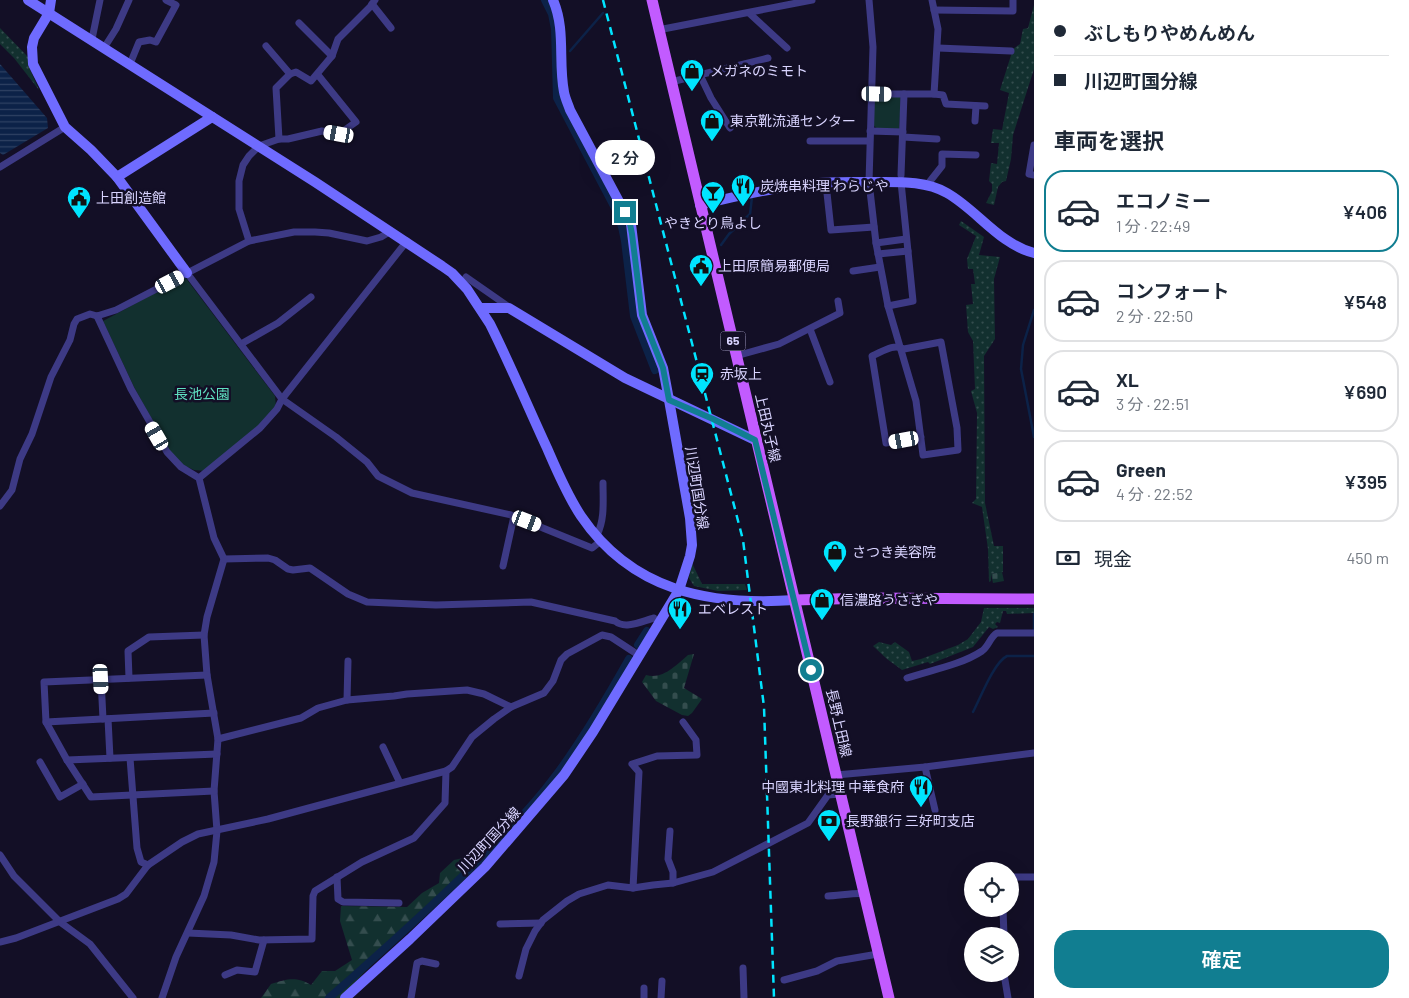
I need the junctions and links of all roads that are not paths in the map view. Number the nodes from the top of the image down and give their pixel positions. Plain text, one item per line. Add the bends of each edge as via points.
1 (28, 0) edge
2 (51, 0) edge
3 (100, 0) edge
4 (129, 0) edge
5 (166, 0) edge
6 (552, 0) edge
7 (652, 0) edge
8 (812, 0) edge
9 (870, 0) edge
10 (932, 0) edge
11 (1013, 0) edge
12 (374, 2) edge
13 (934, 10) junction
14 (49, 13) junction
15 (749, 13) junction
16 (299, 23) dead end
17 (391, 28) dead end
18 (658, 30) junction
19 (92, 39) junction
20 (266, 46) dead end
21 (104, 48) junction
22 (787, 48) dead end
23 (938, 48) junction
24 (1011, 51) dead end
25 (332, 56) junction
26 (768, 58) dead end
27 (130, 64) junction
28 (290, 74) junction
29 (318, 75) junction
30 (700, 75) junction
31 (671, 82) junction
32 (904, 94) junction
33 (934, 94) junction
34 (871, 97) junction
35 (976, 106) junction
36 (985, 106) dead end
37 (212, 117) junction
38 (975, 121) dead end
39 (66, 127) junction
40 (730, 128) dead end
41 (870, 131) junction
42 (903, 134) junction
43 (279, 139) junction
44 (937, 139) dead end
45 (810, 141) dead end
46 (869, 141) junction
47 (1034, 145) edge
48 (259, 146) junction
49 (976, 156) dead end
50 (0, 167) edge
51 (1034, 175) edge
52 (117, 177) junction
53 (901, 179) junction
54 (869, 182) junction
55 (826, 184) junction
56 (927, 185) junction
57 (700, 205) junction
58 (874, 227) junction
59 (391, 231) junction
60 (906, 239) junction
61 (248, 241) junction
62 (407, 241) junction
63 (876, 243) junction
64 (908, 251) junction
65 (1034, 253) edge
66 (878, 254) junction
67 (880, 267) junction
68 (853, 271) dead end
69 (187, 273) junction
70 (466, 277) dead end
71 (311, 297) dead end
72 (838, 301) dead end
73 (888, 306) junction
74 (482, 308) junction
75 (509, 308) junction
76 (97, 316) junction
77 (810, 329) junction
78 (241, 344) junction
79 (900, 346) junction
80 (736, 356) junction
81 (830, 382) dead end
82 (282, 399) junction
83 (669, 400) junction
84 (921, 437) junction
85 (755, 440) junction
86 (199, 478) junction
87 (603, 483) dead end
88 (0, 506) edge
89 (514, 516) junction
90 (599, 538) junction
91 (224, 560) junction
92 (503, 566) dead end
93 (679, 590) junction
94 (1034, 599) edge
95 (795, 600) junction
96 (654, 618) dead end
97 (618, 624) junction
98 (1033, 633) edge
99 (204, 635) junction
100 (611, 637) junction
101 (640, 656) junction
102 (348, 661) dead end
103 (207, 675) junction
104 (129, 678) junction
105 (907, 678) dead end
106 (101, 679) junction
107 (347, 700) junction
108 (512, 707) junction
109 (214, 713) junction
110 (106, 719) junction
111 (46, 722) junction
112 (683, 722) dead end
113 (218, 740) junction
114 (383, 747) dead end
115 (1034, 753) edge
116 (217, 754) junction
117 (110, 758) junction
118 (130, 758) junction
119 (67, 760) junction
120 (40, 762) dead end
121 (925, 767) junction
122 (446, 771) junction
123 (836, 775) junction
124 (400, 783) junction
125 (83, 784) junction
126 (214, 791) junction
127 (840, 794) junction
128 (132, 796) junction
129 (935, 810) dead end
130 (670, 830) dead end
131 (217, 832) junction
132 (0, 855) edge
133 (148, 865) junction
134 (337, 877) junction
135 (1019, 877) edge
136 (1034, 877) edge
137 (673, 883) junction
138 (633, 888) junction
139 (865, 894) junction
140 (828, 896) dead end
141 (399, 902) dead end
142 (60, 922) junction
143 (500, 924) dead end
144 (541, 924) junction
145 (188, 933) junction
146 (264, 940) junction
147 (0, 942) edge
148 (878, 954) junction
149 (436, 964) dead end
150 (743, 968) dead end
151 (225, 974) dead end
152 (519, 976) dead end
153 (784, 980) dead end
154 (662, 981) dead end
155 (1005, 982) edge
156 (644, 988) dead end
157 (133, 998) edge
158 (162, 998) edge
159 (345, 998) edge
160 (411, 998) edge
161 (644, 998) edge
162 (660, 998) edge
163 (744, 998) edge
164 (888, 998) edge
165 (1008, 998) edge

1 - 14 street
2 - 14 street
3 - 19 street
4 - 21 street
5 - 27 street via 176,5 156,42 139,42
6 - 83 street, 川辺町国分線 via 561,29 564,96 630,224 642,315 663,368
7 - 18 main road, 上田丸子線 / 65
8 - 15 street
9 - 34 street
10 - 13 street
11 - 13 street via 1013,11
12 - 17 street
12 - 25 street via 338,39
13 - 23 street
14 - 19 street
14 - 39 street via 34,38 31,54 33,64
15 - 18 street
15 - 22 street
16 - 25 street
18 - 31 main road, 上田丸子線 / 65
19 - 21 street
20 - 28 street
21 - 27 street
23 - 24 street
23 - 33 street
25 - 29 street
26 - 30 street
27 - 37 street
28 - 29 street via 296,72 312,82
28 - 43 street via 276,88
29 - 43 street via 356,122 339,134 322,131
30 - 31 street
30 - 40 street
31 - 57 main road, 上田丸子線 / 65
32 - 33 street
32 - 34 street
32 - 42 street
33 - 35 street via 943,95 946,104
34 - 41 street
35 - 36 street
35 - 38 street
37 - 48 street
37 - 52 street
39 - 50 street
39 - 52 street
41 - 42 street
41 - 46 street
42 - 44 street
42 - 53 street
43 - 48 street
45 - 46 street
46 - 54 street
47 - 51 street via 1029,174
48 - 59 street
48 - 61 street via 243,165 238,180 238,209
49 - 56 street via 942,154 942,166
52 - 69 street
53 - 54 street
53 - 56 street
53 - 60 street
54 - 55 street
54 - 58 street
55 - 57 street via 810,183 744,193
55 - 58 street via 830,230
56 - 65 street via 966,205 1010,242
57 - 80 main road, 上田丸子線 / 65
58 - 63 street
59 - 61 street via 367,241 315,232 294,232
59 - 62 street
60 - 63 street
60 - 64 street
61 - 69 street
62 - 74 street via 452,273
62 - 82 street
63 - 66 street
64 - 66 street
64 - 73 street via 914,301
66 - 67 street
67 - 68 street
67 - 73 street
69 - 76 street via 116,310
69 - 78 street
70 - 75 street
71 - 78 street via 278,323
72 - 77 street via 840,313
73 - 79 street
74 - 75 street
74 - 90 street via 565,487 581,516
75 - 83 street via 625,378
76 - 86 street via 131,389 167,452
76 - 88 street via 90,314 77,319 74,324 20,459 12,490
77 - 80 street via 779,344
77 - 81 street
78 - 82 street
79 - 84 street via 916,401
79 - 84 street via 872,356 886,443
79 - 84 street via 904,349 941,342 958,428 958,450 923,455
80 - 85 main road, 上田丸子線 / 65
82 - 86 street via 260,428
82 - 89 street via 336,437 367,462 378,476 412,493
83 - 85 street
83 - 93 street, 川辺町国分線 via 692,545
85 - 95 main road, 上田丸子線 / 65
86 - 91 street via 214,538
87 - 90 street
89 - 90 street via 592,548
89 - 92 street
90 - 93 street via 632,568
91 - 97 street via 268,558 288,569 310,568 348,594 367,602 531,602
91 - 99 street via 206,617
93 - 95 street via 732,601
93 - 101 street, 川辺町国分線
94 - 95 main road
95 - 123 main road, 長野上田線
96 - 97 street via 626,626
97 - 100 street
98 - 105 street via 997,633 986,648 968,658
99 - 103 street
99 - 104 street via 149,637 128,651
100 - 101 street
100 - 108 street via 602,635 568,654 561,660 553,681 544,693
101 - 159 street, 川辺町国分線 via 576,758 546,798 485,867
102 - 107 street
103 - 104 street
103 - 109 street
104 - 106 street
106 - 110 street
106 - 111 street via 44,682
107 - 108 street via 467,690
107 - 113 street via 318,708 301,718
108 - 122 street via 472,737
109 - 110 street
109 - 113 street
110 - 111 street
110 - 117 street
111 - 119 street
112 - 138 street via 696,740 697,755 657,756 632,764 639,772
113 - 116 street
114 - 124 street
115 - 121 street
116 - 118 street
116 - 126 street
117 - 118 street
117 - 119 street
118 - 128 street
119 - 125 street
120 - 125 street via 60,797
121 - 123 street
121 - 129 street
122 - 124 street
122 - 134 street via 445,803 414,838
123 - 127 main road, 長野上田線
124 - 131 street
125 - 128 street via 91,797
126 - 128 street
126 - 131 street
127 - 137 street via 828,795 808,823 713,872
127 - 139 main road, 長野上田線
128 - 133 street via 139,858
130 - 137 street via 668,859
131 - 133 street via 198,834
131 - 145 street via 211,874
132 - 142 street via 14,876
133 - 142 street via 126,894
134 - 141 street via 338,898 342,902
134 - 146 street via 313,896 312,939
135 - 136 street
137 - 138 street
138 - 144 street via 608,885 579,894
139 - 140 street
139 - 148 main road, 長野上田線
142 - 147 street
142 - 157 street via 90,944
143 - 144 street
144 - 152 street via 526,949
145 - 146 street
145 - 158 street
146 - 151 street via 255,972 237,970
148 - 153 street via 837,961 817,971
148 - 164 main road, 長野上田線
149 - 160 street via 417,963
150 - 163 street
154 - 162 street
155 - 165 street
156 - 161 street

